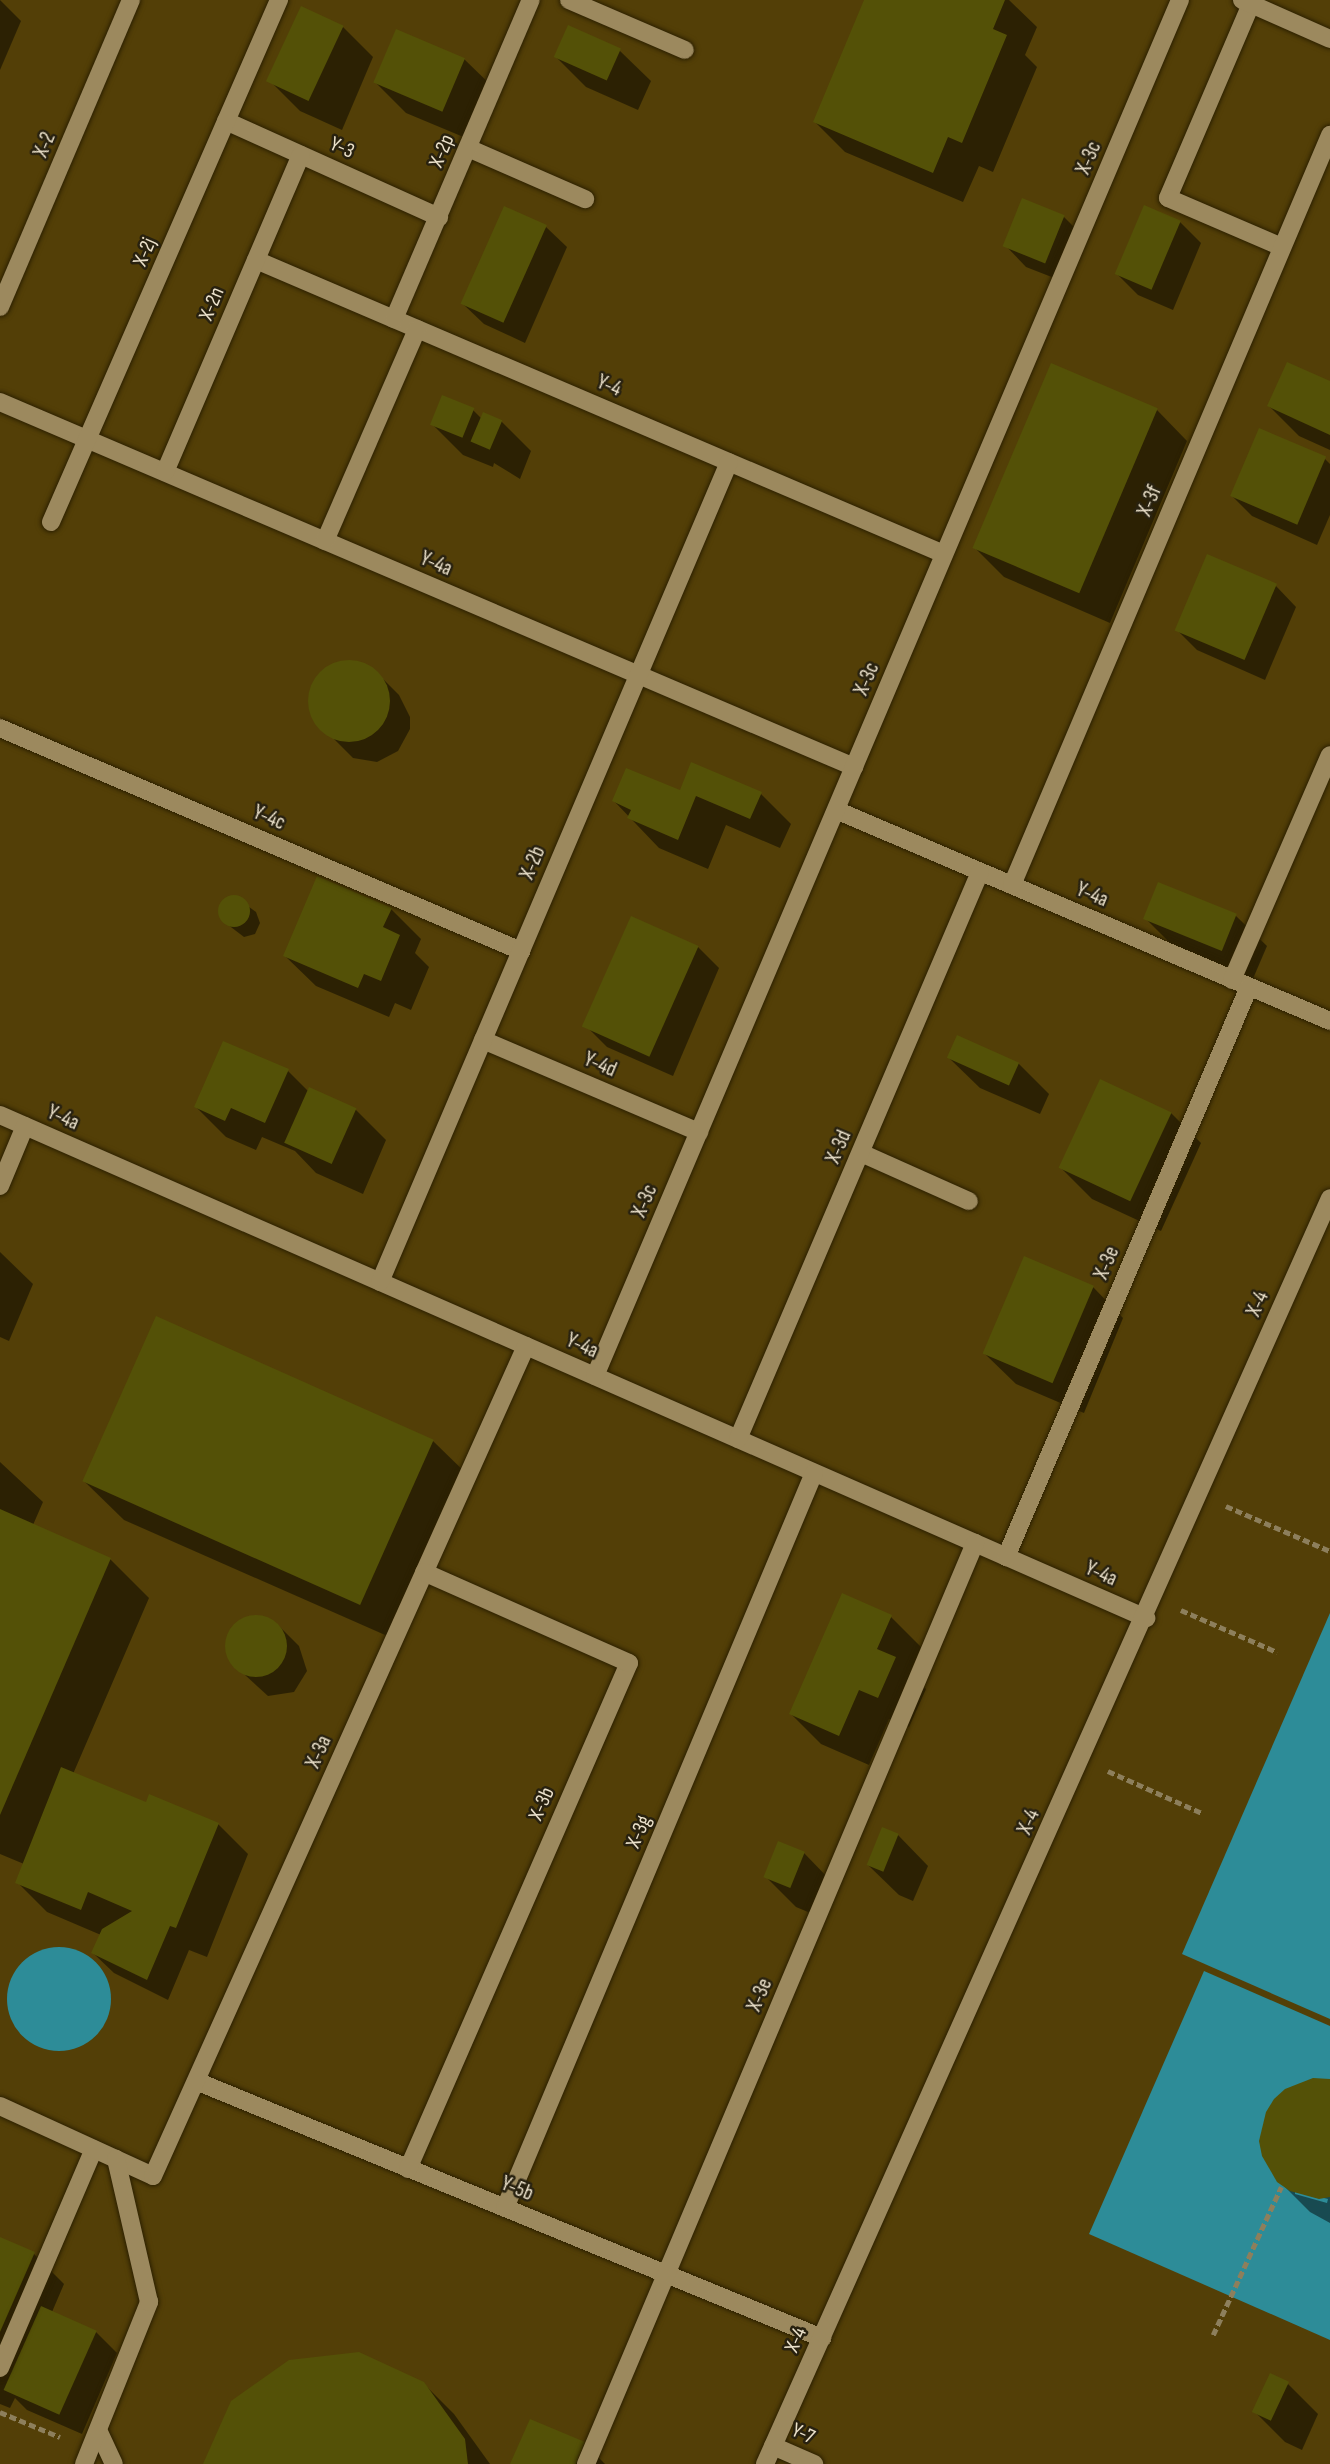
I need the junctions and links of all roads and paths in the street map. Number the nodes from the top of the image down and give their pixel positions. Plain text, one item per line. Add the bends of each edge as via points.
1 (131, 0) edge
2 (279, 0) edge
3 (531, 0) edge
4 (569, 0) edge
5 (1180, 0) edge
6 (1246, 2) edge
7 (1330, 39) edge
8 (685, 50) dead end
9 (226, 121) junction
10 (1330, 135) edge
11 (468, 148) junction
12 (301, 155) junction
13 (586, 199) dead end
14 (439, 217) junction
15 (1282, 247) junction
16 (256, 260) junction
17 (0, 307) edge
18 (394, 319) junction
19 (417, 329) junction
20 (0, 402) edge
21 (89, 439) junction
22 (729, 462) junction
23 (165, 472) junction
24 (51, 522) dead end
25 (325, 541) junction
26 (944, 554) junction
27 (638, 675) junction
28 (0, 728) edge
29 (1330, 755) edge
30 (854, 767) junction
31 (836, 810) junction
32 (980, 872) junction
33 (1012, 885) junction
34 (521, 951) junction
35 (1240, 983) junction
36 (1330, 1021) edge
37 (484, 1040) junction
38 (0, 1115) edge
39 (25, 1126) junction
40 (699, 1132) junction
41 (861, 1153) junction
42 (0, 1186) edge
43 (1330, 1198) edge
44 (969, 1202) dead end
45 (380, 1282) junction
46 (526, 1346) junction
47 (595, 1376) junction
48 (738, 1439) junction
49 (814, 1473) junction
50 (1200, 1494) junction
51 (975, 1543) junction
52 (1330, 1551) edge
53 (1006, 1557) junction
54 (424, 1572) junction
55 (1154, 1598) junction
56 (1146, 1618) junction
57 (1278, 1653) dead end
58 (1082, 1759) junction
59 (1202, 1813) dead end
60 (196, 2081) junction
61 (0, 2106) edge
62 (94, 2149) junction
63 (116, 2159) junction
64 (408, 2169) junction
65 (1280, 2186) dead end
66 (505, 2208) junction
67 (667, 2274) junction
68 (1213, 2335) dead end
69 (822, 2338) junction
70 (0, 2368) edge
71 (0, 2412) edge
72 (99, 2432) junction
73 (773, 2446) junction
74 (87, 2457) edge
75 (114, 2464) edge
76 (586, 2464) edge
77 (765, 2464) edge
78 (814, 2464) edge

1 - 17 street, X-2
2 - 9 street, X-2j
3 - 11 street, X-2p
4 - 8 street
5 - 26 street, X-3c
6 - 7 street
6 - 15 street via 1168,198
9 - 12 street, Y-3
9 - 21 street, X-2j
10 - 15 street, X-3f
11 - 13 street
11 - 14 street, X-2p
12 - 14 street, Y-3
12 - 16 street, X-2n
14 - 18 street, X-2p
15 - 33 street, X-3f
16 - 18 street, Y-4
16 - 23 street, X-2n
18 - 19 street, Y-4
19 - 22 street, Y-4
19 - 25 street
20 - 21 street, Y-4a
21 - 23 street, Y-4a
21 - 24 street, X-2j
22 - 26 street, Y-4
22 - 27 street, X-2b
23 - 25 street, Y-4a
25 - 27 street, Y-4a
26 - 30 street, X-3c
27 - 30 street, Y-4a
27 - 34 street, X-2b
28 - 34 street, Y-4c
29 - 35 street, X-3e
30 - 31 street, X-3c
31 - 32 street, Y-4a
31 - 40 street, X-3c
32 - 33 street, Y-4a
32 - 41 street, X-3d
33 - 35 street, Y-4a
34 - 37 street, X-2b
35 - 36 street, Y-4a
35 - 53 street, X-3e
37 - 40 street, Y-4d
37 - 45 street, X-2b
38 - 39 street, Y-4a
39 - 42 street
39 - 45 street, Y-4a
40 - 47 street, X-3c
41 - 44 street
41 - 48 street, X-3d
43 - 50 street, X-4
45 - 46 street, Y-4a
46 - 47 street, Y-4a
46 - 54 street, X-3a
47 - 48 street, Y-4a
48 - 49 street, Y-4a
49 - 51 street, Y-4a
49 - 66 street, X-3g
50 - 52 path
50 - 55 street, X-4
51 - 53 street, Y-4a
51 - 67 street, X-3e
53 - 56 street, Y-4a
54 - 60 street, X-3a
54 - 64 street, X-3b via 629,1663
55 - 56 street, X-4
55 - 57 path
56 - 58 street, X-4
58 - 59 path
58 - 69 street, X-4
60 - 63 street, X-3a via 153,2176
60 - 64 street, Y-5b
61 - 62 street
62 - 63 street
62 - 70 street
63 - 72 street via 149,2302
64 - 66 street, Y-5b
65 - 68 path
66 - 67 street, Y-5b
67 - 69 street, Y-5b
67 - 76 street, X-3e
69 - 73 street, X-4
71 - 74 path
72 - 74 street
72 - 75 street
73 - 77 street, X-4
73 - 78 street, Y-7

